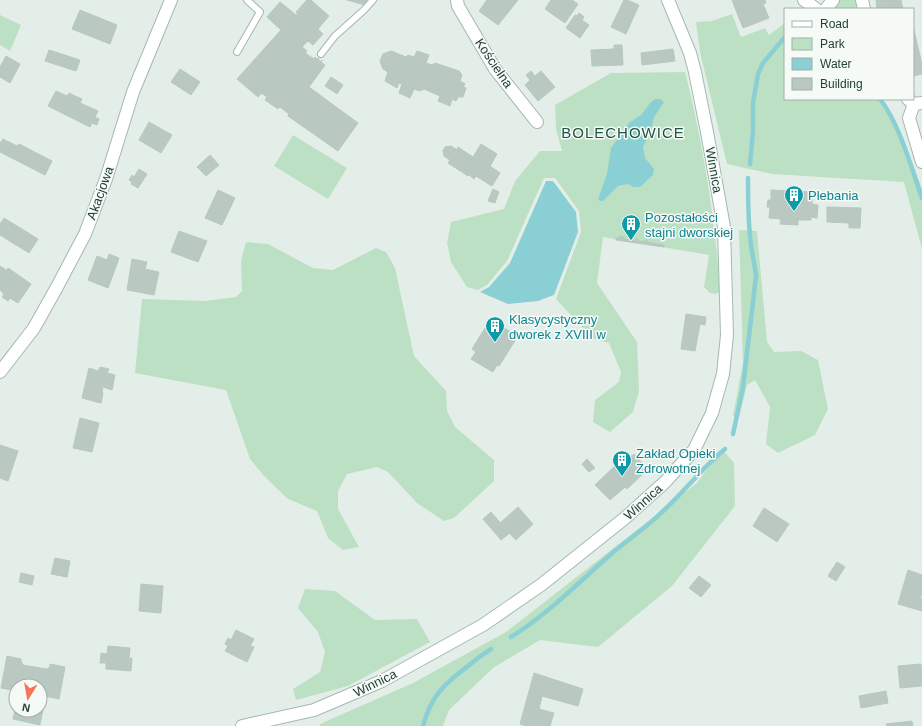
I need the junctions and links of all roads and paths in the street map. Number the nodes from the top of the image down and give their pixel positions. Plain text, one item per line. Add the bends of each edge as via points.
1 (171, 0) edge
2 (247, 0) edge
3 (373, 0) edge
4 (457, 0) edge
5 (668, 0) edge
6 (804, 0) edge
7 (833, 0) edge
8 (815, 8) edge
9 (827, 8) edge
10 (237, 52) dead end
11 (321, 54) dead end
12 (915, 102) edge
13 (538, 122) dead end
14 (922, 162) edge
15 (0, 372) edge
16 (242, 726) edge

1 - 15 street, Akacjowa via 132,92 106,180 85,234 34,328
2 - 10 lane via 260,12
3 - 11 lane via 335,36
4 - 13 street, Kościelna via 458,6 495,69
5 - 16 street, Winnica via 695,72 724,227 727,335 723,374 712,413 694,450 665,482 625,518 541,585 483,625 382,681 314,710
6 - 8 street
7 - 9 street
12 - 14 street via 909,118

